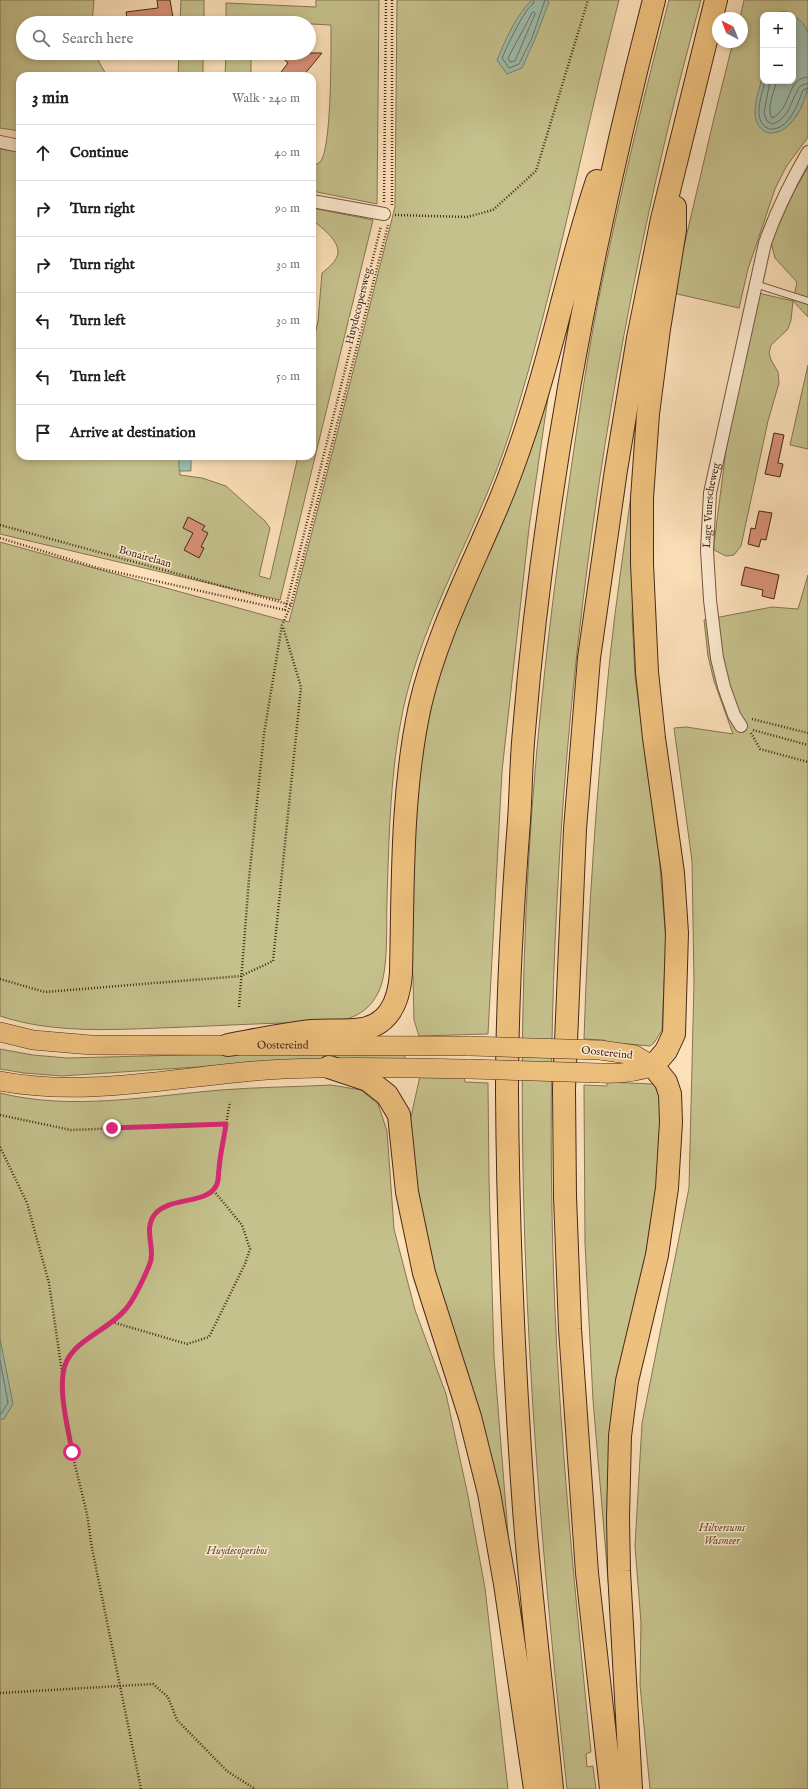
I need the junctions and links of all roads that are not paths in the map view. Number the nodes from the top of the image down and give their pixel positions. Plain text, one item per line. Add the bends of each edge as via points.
1 (654, 0) edge
2 (716, 0) edge
3 (624, 118) junction
4 (0, 142) edge
5 (16, 145) edge
6 (808, 152) edge
7 (672, 174) junction
8 (316, 202) edge
9 (387, 214) road end
10 (755, 284) junction
11 (808, 301) edge
12 (741, 726) road end
13 (0, 1032) edge
14 (228, 1045) junction
15 (653, 1066) junction
16 (329, 1067) junction
17 (0, 1081) edge
18 (535, 1789) edge
19 (552, 1789) edge
20 (611, 1789) edge
21 (632, 1789) edge

1 - 3 highway
2 - 7 highway
3 - 14 highway via 596,183 525,432 492,519 447,623 420,705 408,781 398,996 388,1014 378,1024 368,1028 312,1031
3 - 19 highway via 572,371 548,522 524,732 513,886 507,1088 509,1230 524,1513
4 - 5 street
6 - 10 street, Lage Vuurscheweg via 776,212
7 - 15 highway via 676,221 649,406 642,498 647,672 673,873 677,933 674,1034 666,1051
7 - 20 highway via 637,346 589,658 575,829 564,1089 570,1336 587,1573
8 - 9 street
10 - 11 lane
10 - 12 street, Lage Vuurscheweg via 710,493 707,550 717,658 724,687 734,715
13 - 14 main road, Oostereind via 33,1040 91,1045
14 - 15 main road, Oostereind, bridge via 470,1046 600,1050 635,1054
15 - 16 main road, Oostereind, bridge via 629,1073
15 - 21 highway via 666,1082 670,1094 667,1188 657,1255 627,1381 620,1436 619,1571
16 - 17 main road, Oostereind via 267,1070 108,1086 57,1088
16 - 18 highway via 368,1080 387,1095 399,1115 407,1192 422,1265 470,1418 491,1500

